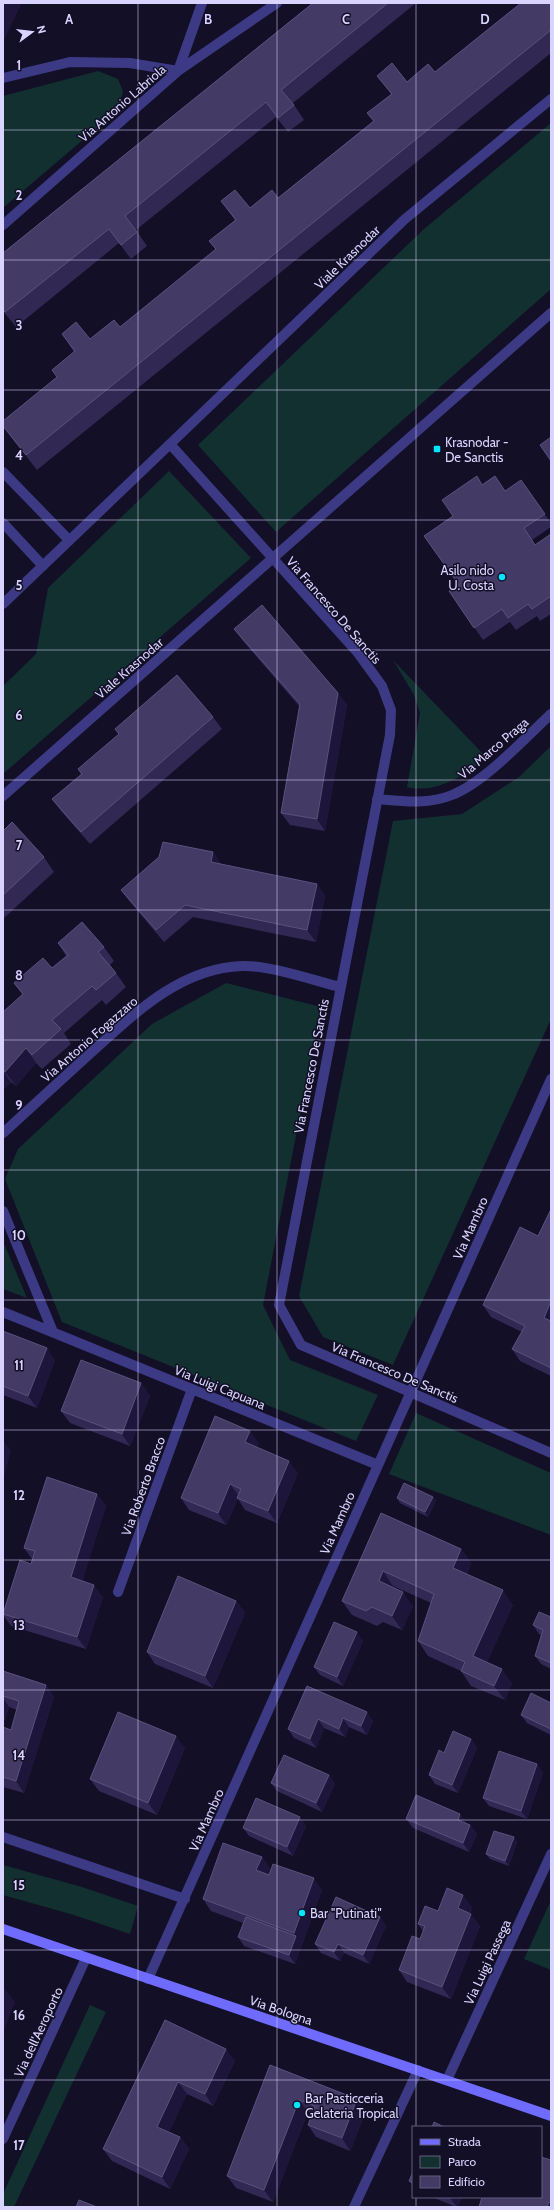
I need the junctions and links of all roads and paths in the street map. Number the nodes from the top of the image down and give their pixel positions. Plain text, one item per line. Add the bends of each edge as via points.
1 (202, 3) edge
2 (277, 3) edge
3 (178, 71) junction
4 (3, 78) edge
5 (551, 99) edge
6 (3, 225) edge
7 (551, 313) edge
8 (170, 444) junction
9 (3, 472) edge
10 (3, 523) edge
11 (70, 540) junction
12 (272, 559) junction
13 (43, 566) junction
14 (3, 604) edge
15 (551, 714) edge
16 (3, 796) edge
17 (377, 799) junction
18 (340, 987) junction
19 (551, 1079) edge
20 (3, 1133) edge
21 (3, 1211) edge
22 (3, 1312) edge
23 (53, 1332) junction
24 (192, 1389) junction
25 (409, 1393) junction
26 (551, 1453) edge
27 (378, 1465) junction
28 (118, 1592) dead end
29 (3, 1837) edge
30 (551, 1854) edge
31 (184, 1899) junction
32 (3, 1929) edge
33 (86, 1958) junction
34 (148, 1979) junction
35 (418, 2070) junction
36 (447, 2080) junction
37 (551, 2116) edge
38 (4, 2136) edge
39 (354, 2207) edge

1 - 3 street
2 - 3 street
3 - 4 street, Via Antonio Labriola via 130,63 70,62
3 - 6 street, Via Antonio Labriola
5 - 8 street, Viale Krasnodar via 405,219
7 - 12 street, Viale Krasnodar
8 - 11 street, Viale Krasnodar
8 - 12 street
9 - 11 street
10 - 13 street
11 - 13 street, Viale Krasnodar
12 - 16 street, Viale Krasnodar
12 - 17 street, Via Francesco De Sanctis via 358,653 382,686 391,710 390,735
13 - 14 street, Viale Krasnodar
15 - 17 street, Via Marco Praga via 471,786 452,796 413,802
17 - 18 street, Via Francesco De Sanctis
18 - 20 street, Via Antonio Fogazzaro via 267,969 243,966 203,973 181,982 139,1010
18 - 25 street, Via Francesco De Sanctis via 279,1305 300,1345
19 - 25 street, Via Mambro
21 - 23 street
22 - 23 street, Via Luigi Capuana
23 - 24 street, Via Luigi Capuana
24 - 27 street, Via Luigi Capuana
24 - 28 street, Via Roberto Bracco
25 - 26 street, Via Francesco De Sanctis
25 - 27 street, Via Mambro
27 - 31 street, Via Mambro
29 - 31 street
30 - 36 street, Via Luigi Passega
31 - 34 street, Via Mambro
32 - 33 street, Via Bologna
33 - 34 street, Via Bologna
33 - 38 street, Via dell'Aeroporto
34 - 35 street, Via Bologna
35 - 36 street, Via Bologna
35 - 39 street
36 - 37 street, Via Bologna

